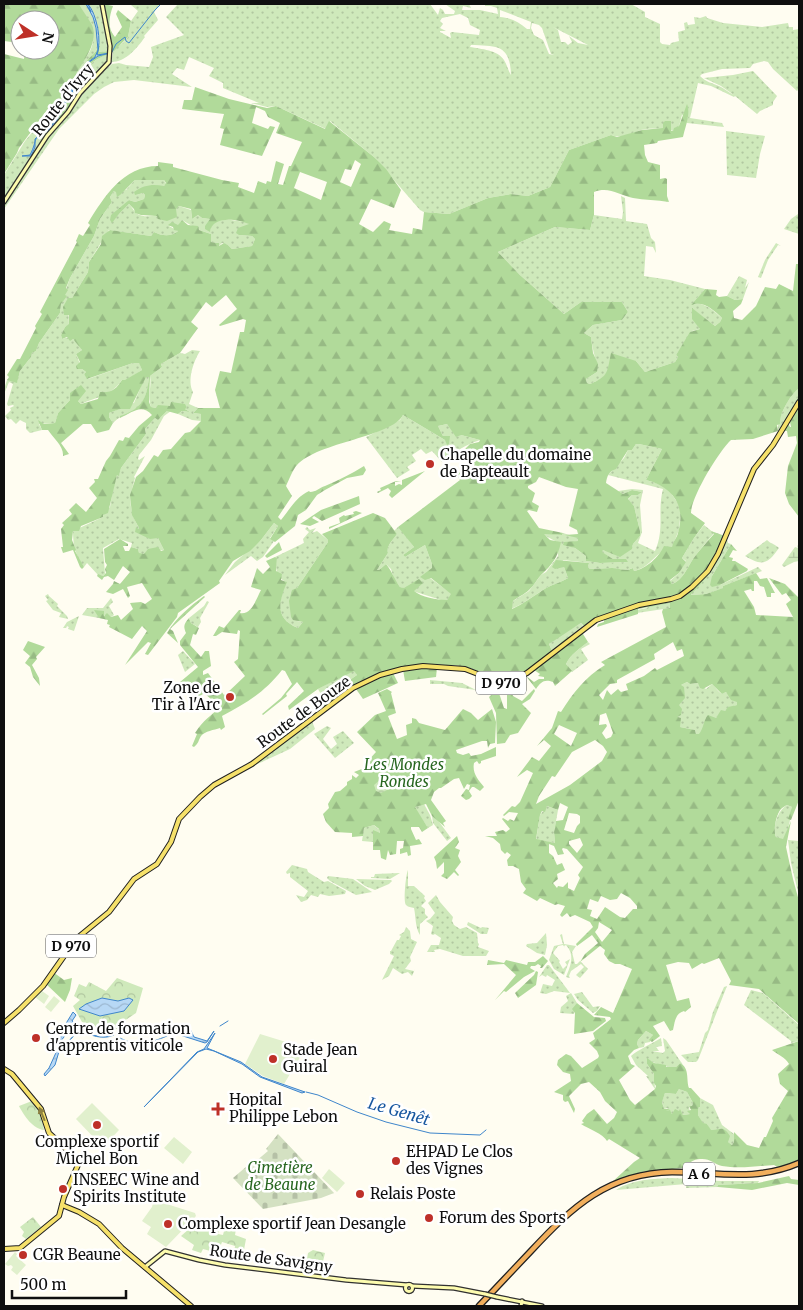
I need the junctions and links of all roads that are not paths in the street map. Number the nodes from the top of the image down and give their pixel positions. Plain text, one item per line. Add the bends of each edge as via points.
1 (102, 4) edge
2 (4, 202) edge
3 (799, 402) edge
4 (4, 1023) edge
5 (4, 1069) edge
6 (799, 1165) edge
7 (64, 1203) junction
8 (4, 1249) edge
9 (145, 1267) junction
10 (406, 1287) junction
11 (412, 1288) junction
12 (522, 1301) junction
13 (191, 1306) edge
14 (481, 1306) edge
15 (521, 1306) edge
16 (542, 1306) edge

1 - 2 main road, Route d'Ivry via 110,42 110,61 80,93 44,140
3 - 4 main road, Route de Bouze / D 970 via 754,469 708,571 685,593 671,599 638,604 596,620 550,657 513,681 501,683 464,668 424,666 380,675 358,685 252,764 206,791 179,819 171,842 157,864 134,879 109,912 76,939 42,986
7 -> 5 main road via 78,1161 50,1135 41,1109
6 - 14 highway, A 6 via 751,1178 656,1176 610,1188 567,1217
7 - 8 main road via 60,1214 20,1248
7 - 9 main road via 99,1225
9 - 10 main road, Route de Savigny via 165,1251 216,1264
9 - 13 main road
10 - 11 main road via 409,1284
10 - 11 main road via 408,1292
11 - 12 main road, bridge via 458,1288
12 - 15 main road
12 - 16 main road

